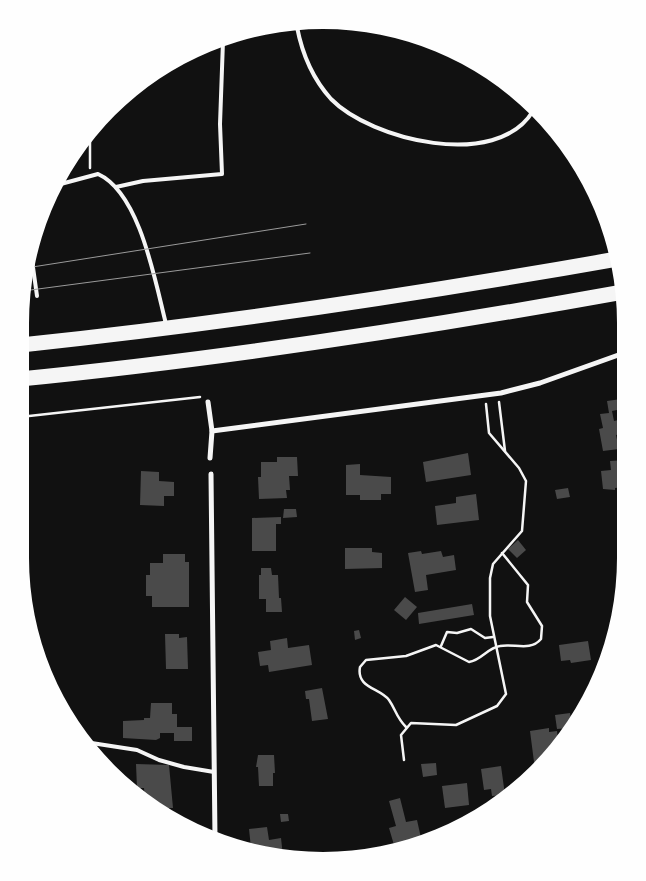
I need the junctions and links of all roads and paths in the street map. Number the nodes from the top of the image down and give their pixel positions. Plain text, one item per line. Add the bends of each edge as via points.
1 (298, 30) edge
2 (223, 46) edge
3 (530, 114) edge
4 (90, 144) edge
5 (90, 174) junction
6 (65, 182) edge
7 (116, 187) junction
8 (610, 260) edge
9 (33, 270) edge
10 (616, 293) edge
11 (37, 296) dead end
12 (167, 328) junction
13 (29, 344) edge
14 (617, 355) edge
15 (29, 378) edge
16 (499, 400) dead end
17 (208, 402) joint
18 (486, 403) dead end
19 (29, 416) edge
20 (212, 431) junction
21 (506, 452) junction
22 (210, 458) dead end
23 (211, 474) dead end
24 (502, 553) junction
25 (494, 637) junction
26 (441, 646) junction
27 (496, 647) junction
28 (406, 727) junction
29 (95, 744) edge
30 (404, 760) dead end
31 (214, 772) junction
32 (214, 832) edge

1 - 3 lane via 307,62 319,84 353,115 384,130 416,139 476,146 512,131
2 - 7 lane via 222,174 143,181
4 - 5 path
5 - 6 lane
5 - 7 lane via 98,174
7 - 12 lane via 135,218
8 - 12 highway via 363,302
9 - 11 lane
10 - 15 highway via 463,321 306,344 166,364
12 - 13 highway
14 - 20 street via 501,393
16 - 21 path
17 - 19 path via 204,396
17 - 20 street
18 - 21 path via 489,433
20 - 22 street
21 - 24 path via 525,476 525,510 522,531
23 - 31 street
24 - 25 path via 493,564 490,578 490,616
24 - 27 path via 528,585 528,605 543,633 531,646
25 - 26 path via 485,638 471,629 447,632
25 - 27 path
26 - 27 path via 469,662 478,660 486,651
26 - 28 path via 433,645 406,656 369,658 360,668 365,684 389,699 397,717
27 - 28 path via 506,690 500,703 456,725 416,722
28 - 30 path via 401,738
29 - 31 lane via 137,750 159,760
31 - 32 street

